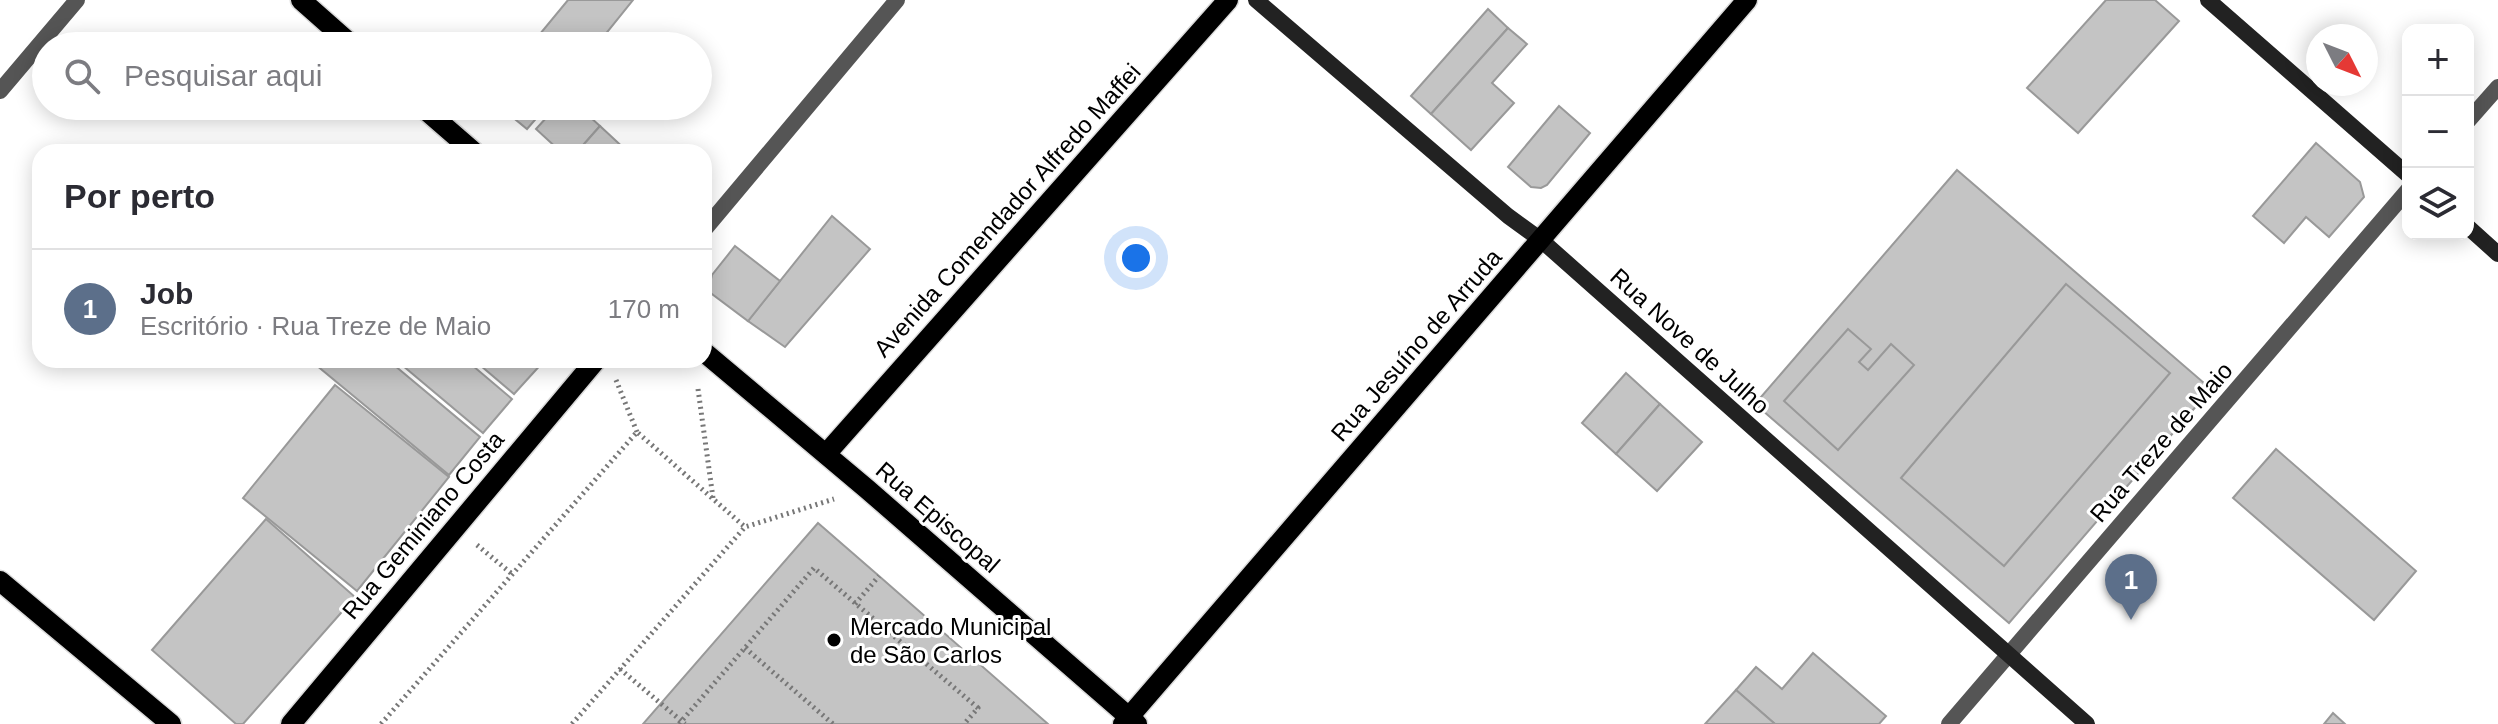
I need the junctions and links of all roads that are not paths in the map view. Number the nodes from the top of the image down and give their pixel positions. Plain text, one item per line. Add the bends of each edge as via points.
1 (77, 0) edge
2 (301, 0) edge
3 (897, 0) edge
4 (1228, 0) edge
5 (1256, 0) edge
6 (1747, 0) edge
7 (2208, 0) edge
8 (50, 32) edge
9 (337, 32) edge
10 (32, 53) edge
11 (2498, 87) edge
12 (0, 91) edge
13 (2474, 114) edge
14 (437, 120) edge
15 (465, 144) edge
16 (2402, 170) edge
17 (2402, 197) edge
18 (712, 220) edge
19 (2474, 232) edge
20 (1541, 240) junction
21 (2498, 254) edge
22 (712, 359) edge
23 (603, 368) edge
24 (826, 454) junction
25 (0, 581) edge
26 (2009, 655) junction
27 (1130, 722) edge
28 (171, 724) edge
29 (291, 724) edge
30 (1949, 724) edge
31 (2087, 724) edge

1 - 8 street
2 - 9 main road
3 - 18 street
4 - 24 main road, Avenida Comendador Alfredo Maffei
5 - 20 main road, Rua Nove de Julho
6 - 20 main road, Rua Jesuíno de Arruda
7 - 16 main road
10 - 12 street
11 - 13 street
14 - 15 main road
17 - 26 street, Rua Treze de Maio
19 - 21 main road
20 - 26 main road, Rua Nove de Julho
20 - 27 main road, Rua Jesuíno de Arruda
22 - 24 main road, Rua Episcopal
23 - 29 main road, Rua Geminiano Costa via 455,527
24 - 27 main road, Rua Episcopal
25 - 28 main road
26 - 30 street, Rua Treze de Maio
26 - 31 main road, Rua Nove de Julho

